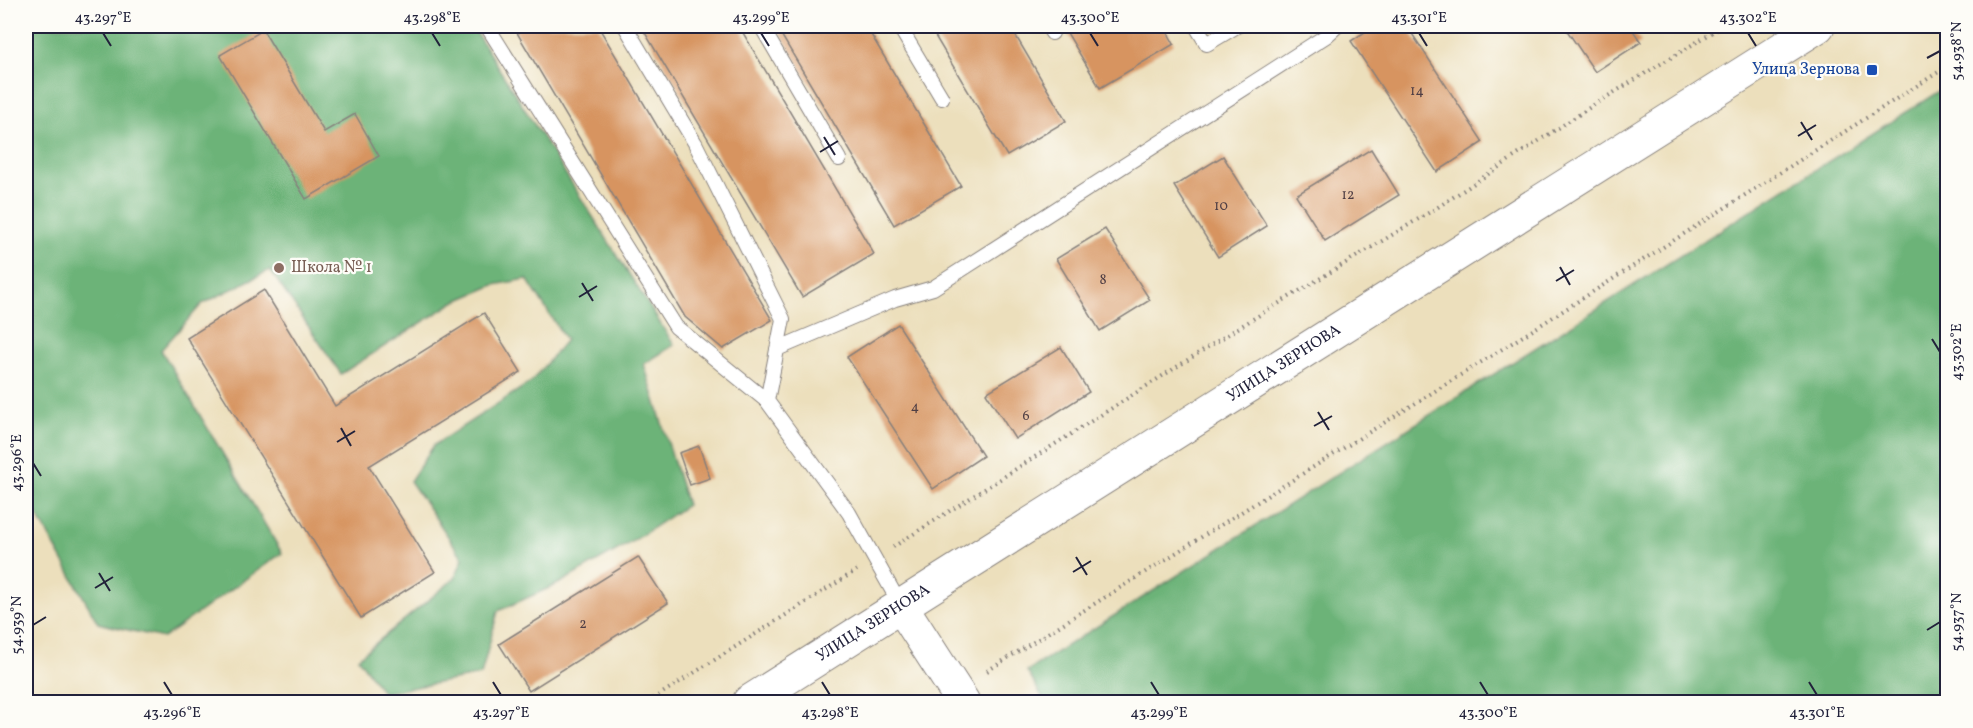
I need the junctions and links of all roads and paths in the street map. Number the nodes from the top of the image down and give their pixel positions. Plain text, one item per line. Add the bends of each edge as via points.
1 (487, 26) edge
2 (625, 26) edge
3 (761, 26) edge
4 (899, 26) edge
5 (1196, 26) edge
6 (1237, 26) edge
7 (1337, 26) edge
8 (1723, 26) edge
9 (1818, 26) edge
10 (1323, 31) edge
11 (1947, 66) edge
12 (942, 98) dead end
13 (839, 159) dead end
14 (777, 349) junction
15 (767, 401) junction
16 (875, 558) junction
17 (901, 606) junction
18 (987, 670) dead end
19 (648, 702) edge
20 (749, 702) edge
21 (963, 702) edge

1 - 15 lane via 676,327
2 - 14 lane via 695,142 783,319
3 - 13 lane
4 - 12 lane
5 - 6 lane via 1207,44
7 - 10 lane
8 - 16 path
9 - 17 main road, УЛИЦА ЗЕРНОВА
10 - 14 lane via 933,288 895,299
11 - 18 path
14 - 15 lane
15 - 16 lane via 849,513
16 - 17 lane
16 - 19 path
17 - 20 main road, УЛИЦА ЗЕРНОВА
17 - 21 main road

